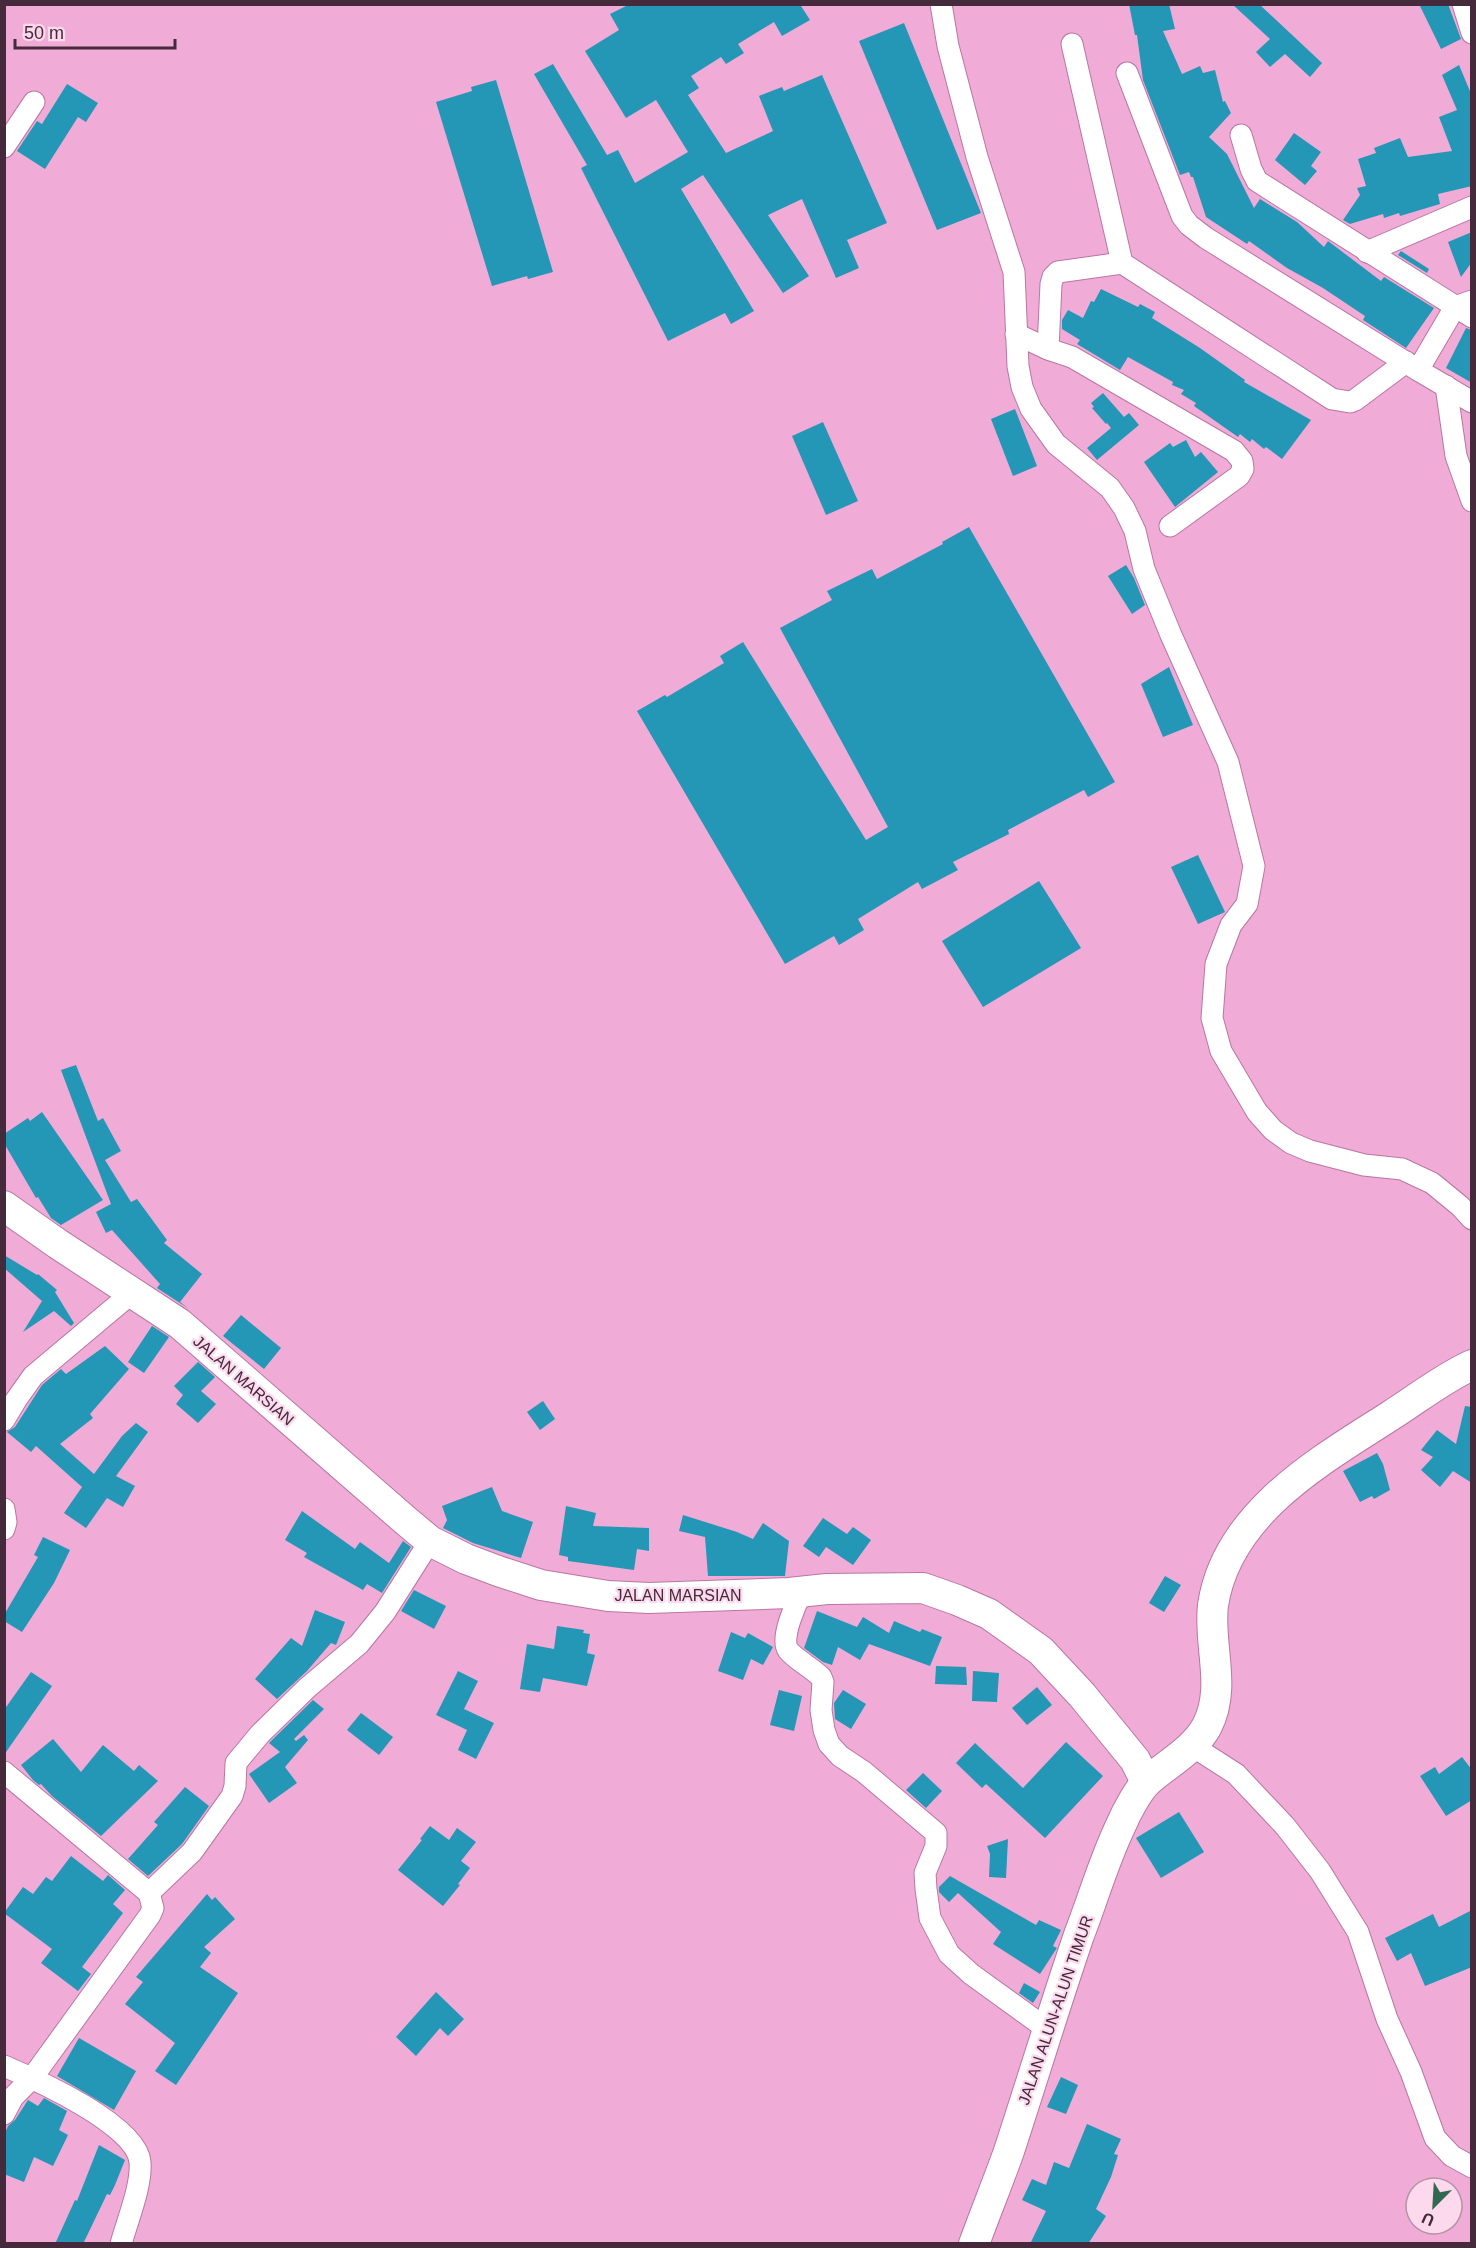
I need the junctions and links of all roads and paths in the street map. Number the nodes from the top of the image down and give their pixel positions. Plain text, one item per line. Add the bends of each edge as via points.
1 (941, 4) edge
2 (1463, 4) edge
3 (1472, 33) edge
4 (1072, 44) dead end
5 (1127, 73) dead end
6 (34, 102) dead end
7 (1241, 135) dead end
8 (4, 147) edge
9 (1472, 207) edge
10 (1367, 252) junction
11 (1122, 263) junction
12 (1466, 308) edge
13 (1016, 334) junction
14 (1048, 349) junction
15 (1412, 366) junction
16 (1446, 386) junction
17 (1472, 402) edge
18 (1471, 495) edge
19 (1170, 526) dead end
20 (4, 1206) edge
21 (1472, 1219) edge
22 (133, 1292) junction
23 (1469, 1368) edge
24 (4, 1420) edge
25 (4, 1509) edge
26 (4, 1529) edge
27 (430, 1540) junction
28 (802, 1592) junction
29 (1191, 1744) junction
30 (4, 1772) edge
31 (1146, 1782) junction
32 (149, 1893) junction
33 (1047, 2029) junction
34 (4, 2066) edge
35 (32, 2078) junction
36 (4, 2114) edge
37 (1472, 2167) edge
38 (121, 2244) edge
39 (974, 2244) edge

1 - 13 street via 977,157 1014,272
2 - 3 street
4 - 11 street
5 - 15 street via 1182,216 1189,225
6 - 8 street
7 - 10 street via 1257,182
9 - 10 street
10 - 12 street
11 - 14 street via 1058,272 1053,277
11 - 15 street via 1332,399 1355,400
12 - 15 street
13 - 14 street
13 - 21 street via 1022,387 1031,409 1056,444 1110,488 1124,508 1171,635 1228,762 1254,866 1247,904 1231,925 1216,964 1212,1018 1221,1051 1257,1112 1291,1143 1364,1165 1402,1168 1432,1183
14 - 19 street via 1102,374 1234,451 1242,461 1244,469 1239,476
15 - 16 street
16 - 17 street
16 - 18 street via 1456,456
20 - 22 street, JALAN MARSIAN
22 - 24 street via 33,1376
22 - 27 street, JALAN MARSIAN via 180,1324
23 - 29 street, JALAN ALUN-ALUN TIMUR via 1330,1456 1253,1520 1222,1573 1212,1626 1217,1676 1214,1708 1206,1728
25 - 26 street
27 - 28 street, JALAN MARSIAN via 466,1559 541,1585 608,1596
27 - 32 street via 385,1612 359,1644 307,1688 236,1762 232,1796 192,1852
28 - 31 street, JALAN MARSIAN via 923,1588 989,1614 1041,1651 1135,1760
28 - 33 street via 786,1641 788,1649 821,1677 823,1720 829,1744 936,1833 936,1846 925,1873 926,1889 930,1918 949,1954
29 - 31 street, JALAN ALUN-ALUN TIMUR
29 - 37 street via 1236,1774 1285,1826 1320,1871 1358,1932 1387,2019 1435,2138 1452,2156
30 - 32 street
31 - 33 street, JALAN ALUN-ALUN TIMUR via 1121,1825
32 - 35 street via 153,1908 150,1915
33 - 39 street, JALAN ALUN-ALUN TIMUR
34 - 35 street
35 - 36 street
35 - 38 street via 113,2125 139,2153 140,2171

